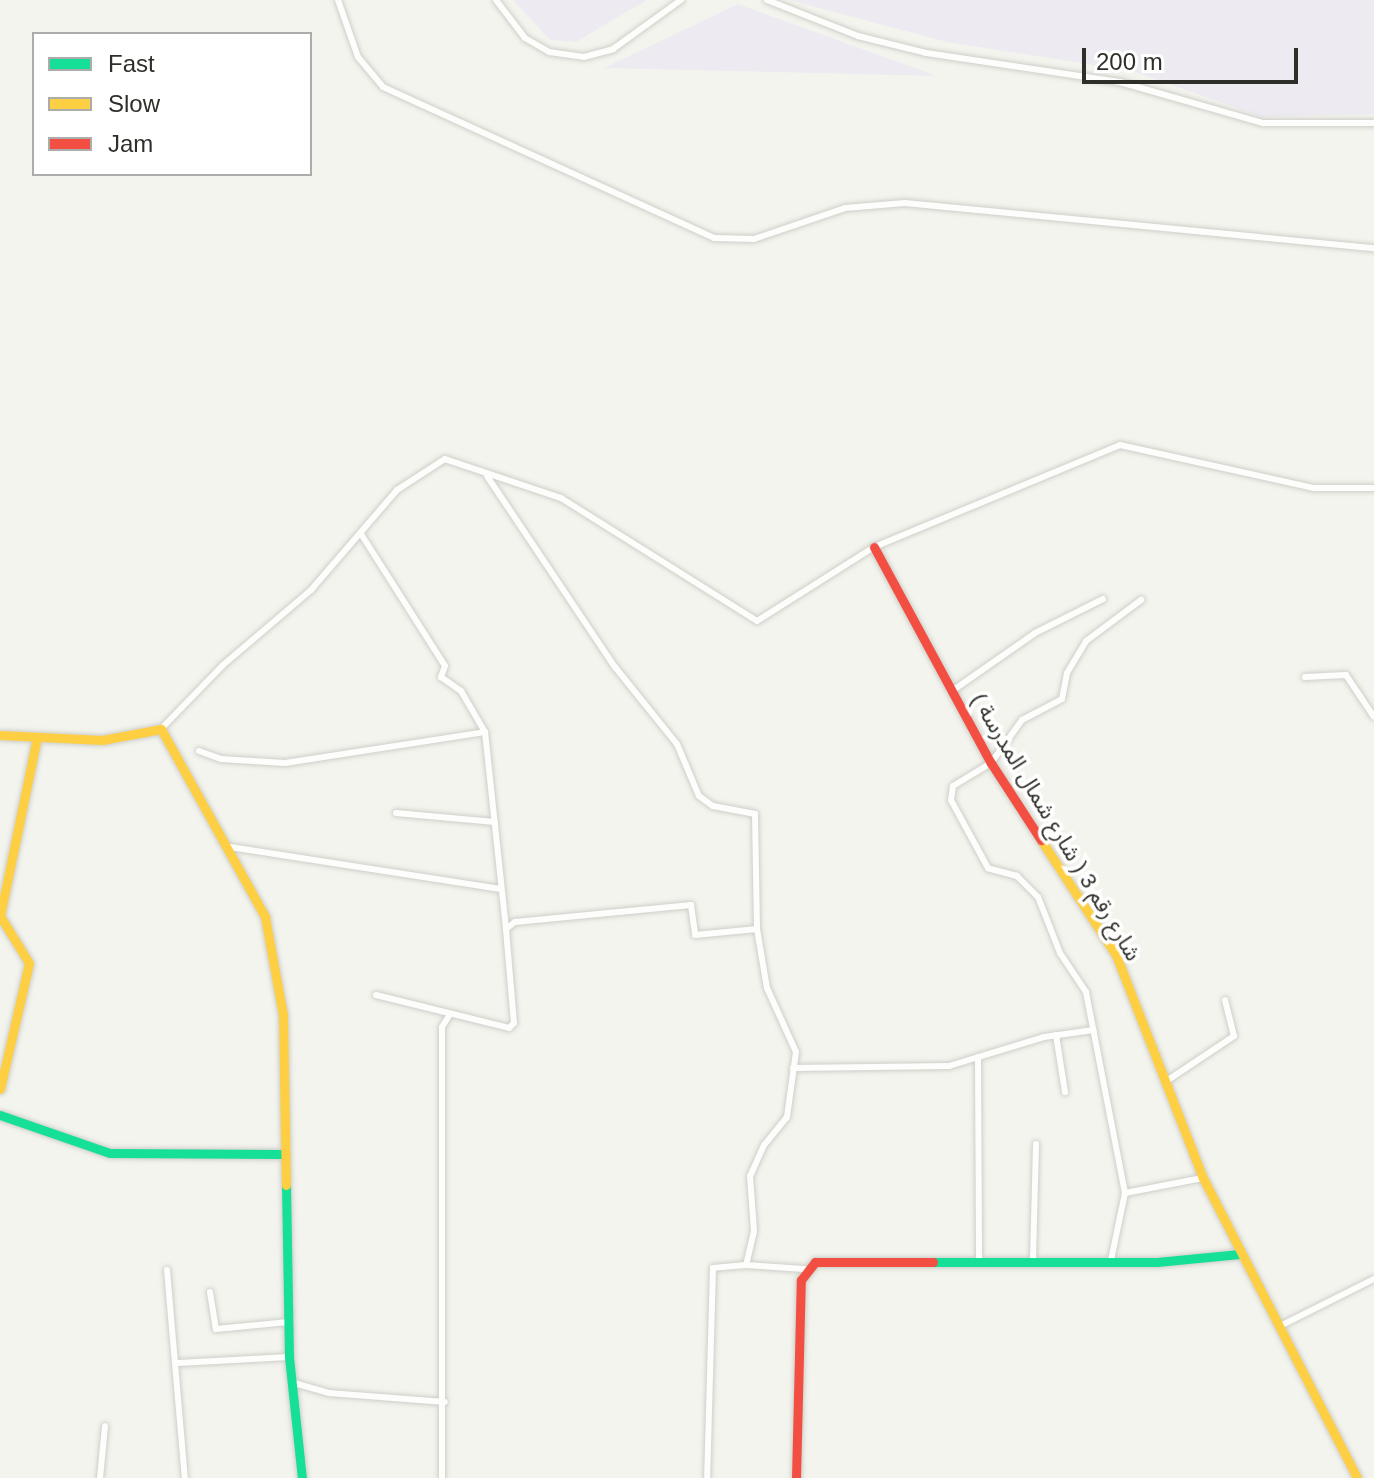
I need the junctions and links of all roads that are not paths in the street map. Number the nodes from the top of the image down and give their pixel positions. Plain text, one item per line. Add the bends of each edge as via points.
1 (338, 0) edge
2 (496, 0) edge
3 (681, 0) edge
4 (767, 0) edge
5 (1374, 123) edge
6 (1374, 248) edge
7 (487, 476) junction
8 (1374, 488) edge
9 (361, 534) junction
10 (874, 547) junction
11 (1103, 599) dead end
12 (1141, 600) dead end
13 (1305, 677) dead end
14 (952, 691) junction
15 (1374, 717) edge
16 (161, 729) junction
17 (485, 732) junction
18 (0, 735) edge
19 (37, 738) junction
20 (199, 751) dead end
21 (991, 763) junction
22 (396, 813) dead end
23 (495, 822) junction
24 (230, 847) junction
25 (501, 889) junction
26 (506, 929) junction
27 (757, 929) junction
28 (376, 995) dead end
29 (1225, 1000) dead end
30 (449, 1016) junction
31 (1094, 1030) junction
32 (1056, 1035) junction
33 (978, 1057) junction
34 (793, 1068) junction
35 (1165, 1082) junction
36 (0, 1089) edge
37 (1065, 1092) dead end
38 (0, 1115) edge
39 (1036, 1144) dead end
40 (282, 1154) junction
41 (1203, 1178) junction
42 (1125, 1193) junction
43 (1240, 1254) junction
44 (979, 1258) junction
45 (1033, 1259) junction
46 (1111, 1260) junction
47 (746, 1265) junction
48 (804, 1269) junction
49 (167, 1270) dead end
50 (1374, 1279) edge
51 (210, 1292) dead end
52 (289, 1322) junction
53 (1280, 1326) junction
54 (289, 1357) junction
55 (178, 1363) junction
56 (294, 1383) junction
57 (445, 1402) junction
58 (105, 1426) dead end
59 (100, 1478) edge
60 (185, 1478) edge
61 (302, 1478) edge
62 (442, 1478) edge
63 (707, 1478) edge
64 (796, 1478) edge
65 (1357, 1478) edge

1 - 6 street via 358,57 383,87 714,238 754,239 845,208 905,203
2 - 3 street via 525,38 556,54 584,57 613,49
4 - 5 street via 912,50 1120,82 1263,123
7 - 9 street via 445,459 404,484
7 - 10 street via 561,498 757,621
7 - 27 street via 615,667 677,744 699,796 713,806 755,814
8 - 10 street via 1314,488 1120,445
9 - 16 street via 311,590 223,665
9 - 17 street via 445,666 441,677 461,691
10 - 14 street, شارع رقم 3 ( شارع شمال المدرسة )
11 - 14 street via 1035,633
12 - 21 street via 1086,641 1067,673 1062,699 1022,720
13 - 15 street via 1346,675
14 - 21 street, شارع رقم 3 ( شارع شمال المدرسة )
16 - 19 street via 102,740
16 - 24 street
17 - 20 street via 285,763 221,759
17 - 23 street
18 - 19 street
19 - 36 street via 0,916 2,928 29,963
21 - 31 street via 953,786 951,800 988,868 1017,876 1038,897 1060,953 1086,992
21 - 35 street, شارع رقم 3 ( شارع شمال المدرسة ) via 1116,955
22 - 23 street
23 - 25 street
24 - 25 street
24 - 40 street via 265,917 279,978
25 - 26 street
26 - 27 street via 515,922 691,905 695,935
26 - 30 street via 514,1023
27 - 34 street via 767,988 795,1041
28 - 30 street
29 - 35 street via 1234,1036
30 - 57 street via 442,1027 441,1087
31 - 32 street
31 - 42 street
32 - 33 street
32 - 37 street
33 - 34 street via 925,1068 899,1063
33 - 44 street
34 - 47 street via 787,1117 764,1145 750,1176 754,1231
35 - 41 street, شارع رقم 3 ( شارع شمال المدرسة )
38 - 40 street via 110,1153
39 - 45 street
40 - 52 street
41 - 42 street
41 - 43 street, شارع رقم 3 ( شارع شمال المدرسة )
42 - 46 street
43 - 46 street
43 - 53 street, شارع رقم 3 ( شارع شمال المدرسة )
44 - 45 street
44 - 48 street via 815,1262
45 - 46 street
47 - 48 street
47 - 63 street via 713,1268
48 - 64 street
49 - 55 street
50 - 53 street
51 - 52 street via 216,1329
52 - 54 street
53 - 65 street, شارع رقم 3 ( شارع شمال المدرسة )
54 - 55 street
54 - 56 street
55 - 60 street
56 - 57 street via 329,1393
56 - 61 street
57 - 62 street
58 - 59 street

